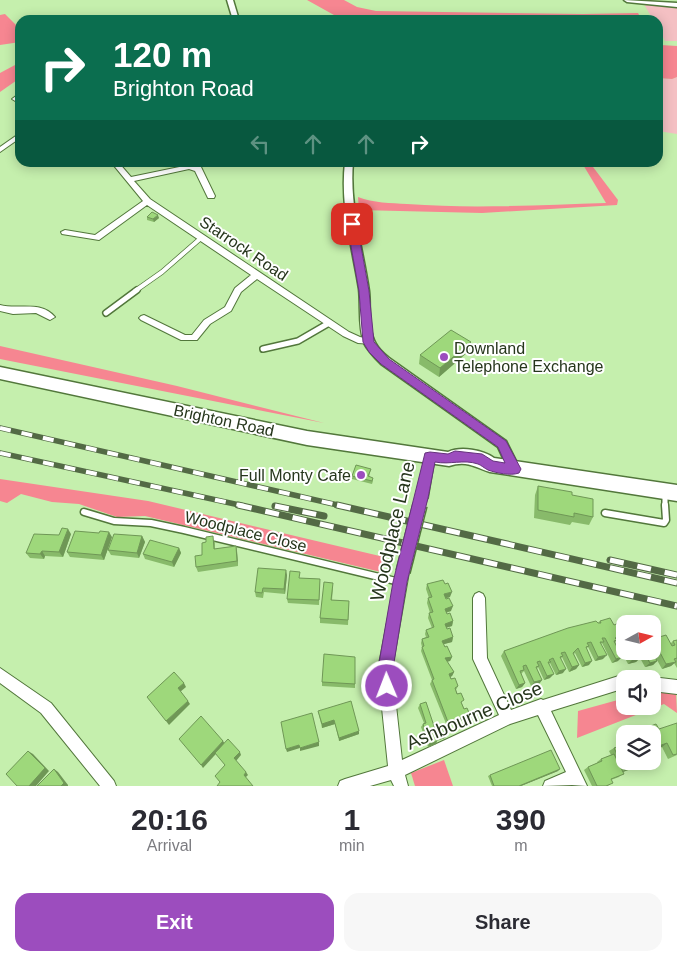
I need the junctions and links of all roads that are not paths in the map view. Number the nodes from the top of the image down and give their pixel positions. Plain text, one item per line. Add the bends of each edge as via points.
1 (230, 0) edge
2 (631, 0) edge
3 (677, 5) edge
4 (234, 15) edge
5 (15, 139) edge
6 (0, 150) edge
7 (118, 167) edge
8 (205, 167) edge
9 (348, 167) edge
10 (198, 169) junction
11 (128, 180) junction
12 (211, 196) dead end
13 (147, 201) junction
14 (65, 232) dead end
15 (201, 238) junction
16 (256, 275) junction
17 (0, 308) edge
18 (106, 313) dead end
19 (50, 317) dead end
20 (144, 318) dead end
21 (329, 323) junction
22 (369, 342) junction
23 (264, 349) dead end
24 (0, 373) edge
25 (430, 457) junction
26 (514, 469) junction
27 (671, 492) edge
28 (84, 512) dead end
29 (605, 513) dead end
30 (402, 577) junction
31 (479, 598) dead end
32 (0, 675) edge
33 (616, 684) edge
34 (661, 685) edge
35 (677, 687) edge
36 (542, 706) junction
37 (508, 718) junction
38 (396, 770) junction
39 (578, 781) edge
40 (109, 786) edge
41 (346, 786) edge
42 (401, 786) edge
43 (550, 786) edge

1 - 4 street
2 - 3 street
5 - 6 street
7 - 11 street, Starrock Road
8 - 10 street
9 - 22 street via 354,239
10 - 11 street via 189,167
10 - 12 street
11 - 13 street, Starrock Road
13 - 14 street via 96,238
13 - 15 street, Starrock Road
15 - 16 street, Starrock Road
15 - 18 lane via 162,272
16 - 20 street via 238,290 228,309 207,322 194,338 184,338
16 - 21 street, Starrock Road
17 - 19 street via 43,310
21 - 22 street, Starrock Road via 358,340
21 - 23 lane via 303,339
22 - 26 street via 385,361 502,444
24 - 25 highway, Brighton Road via 307,438
25 - 26 highway, Brighton Road via 449,459 458,466 482,469 490,465
25 - 30 street, Woodplace Lane, bridge
26 - 27 highway, Brighton Road
27 - 29 lane via 664,523
28 - 30 lane, Woodplace Close via 114,521 151,523
30 - 38 street, Woodplace Lane via 386,669
31 - 37 street via 480,659
32 - 40 street via 46,708
33 - 36 street, Ashbourne Close
34 - 35 street
36 - 37 street, Ashbourne Close
36 - 39 street
37 - 38 street, Ashbourne Close
38 - 41 street
38 - 42 street, Woodplace Lane
39 - 43 street

